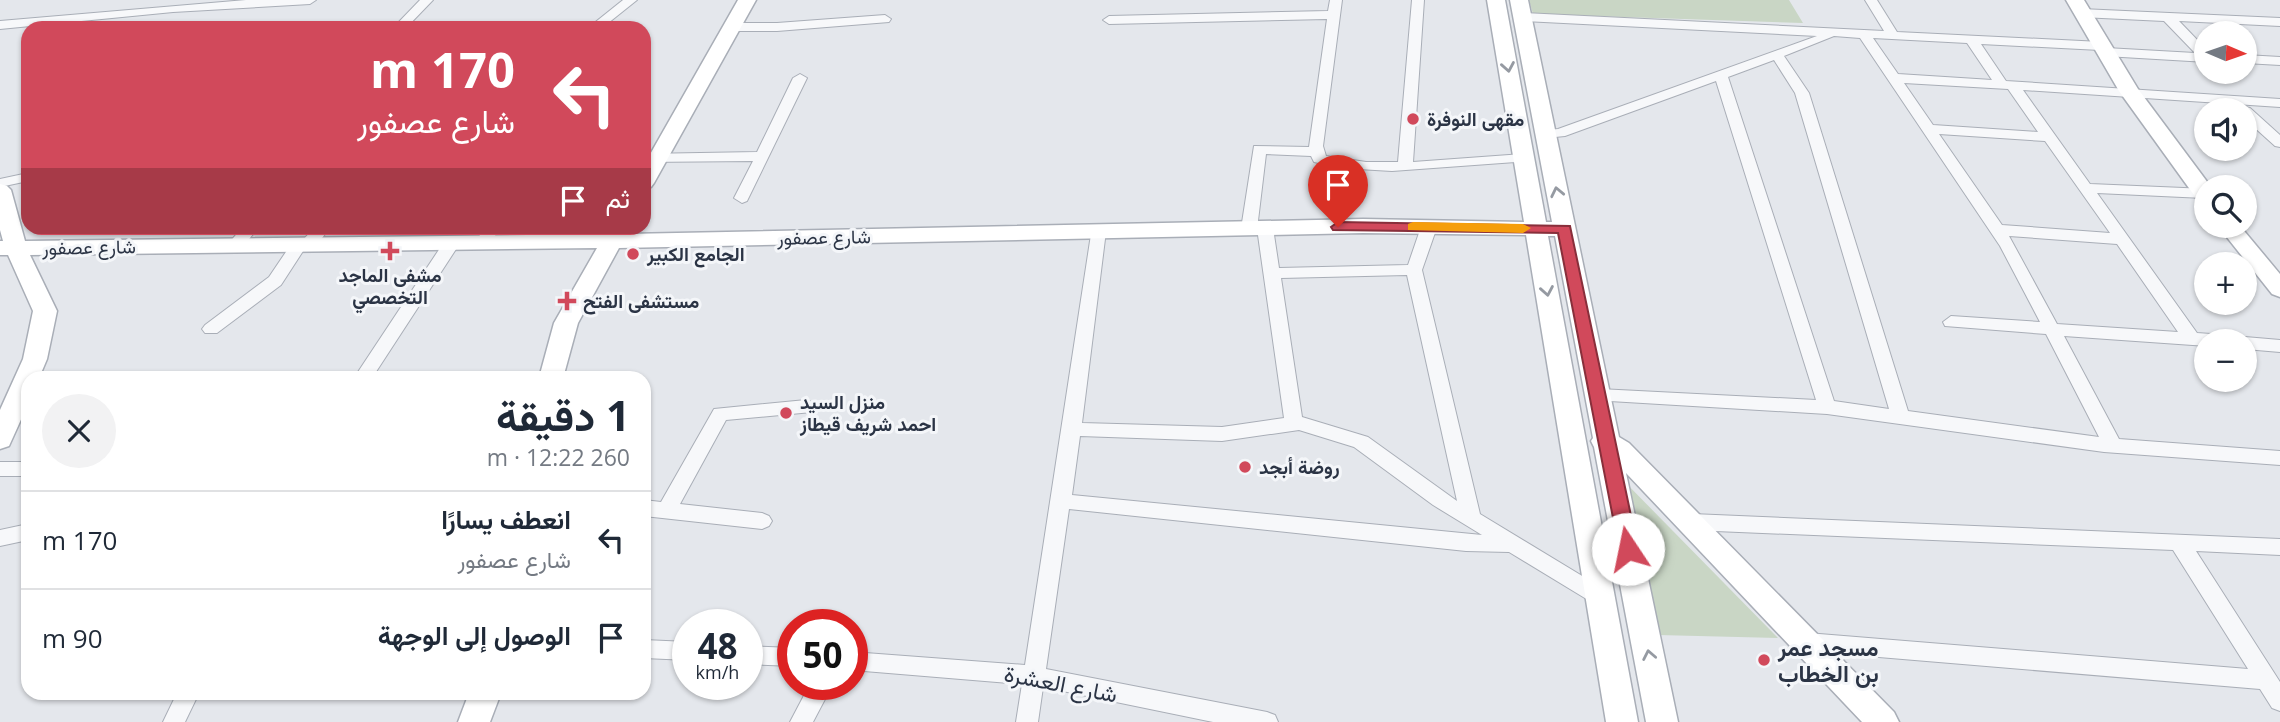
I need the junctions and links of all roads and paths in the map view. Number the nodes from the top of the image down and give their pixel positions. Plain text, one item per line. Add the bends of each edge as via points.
1 (310, 0) edge
2 (427, 0) edge
3 (631, 0) edge
4 (747, 0) edge
5 (1336, 0) edge
6 (1418, 0) edge
7 (1496, 0) edge
8 (1871, 0) edge
9 (177, 4) edge
10 (2078, 7) edge
11 (1521, 9) edge
12 (1334, 15) junction
13 (2168, 17) junction
14 (886, 19) dead end
15 (1110, 20) dead end
16 (34, 21) edge
17 (406, 21) edge
18 (603, 21) edge
19 (2280, 22) edge
20 (21, 23) edge
21 (0, 25) edge
22 (732, 27) junction
23 (1838, 32) junction
24 (1864, 34) junction
25 (1893, 35) junction
26 (1971, 39) junction
27 (2194, 44) edge
28 (2103, 49) junction
29 (1777, 55) junction
30 (2194, 57) edge
31 (2258, 60) edge
32 (2280, 61) edge
33 (1721, 75) junction
34 (800, 78) dead end
35 (1894, 78) junction
36 (2006, 84) junction
37 (2129, 91) junction
38 (2194, 100) edge
39 (2280, 103) edge
40 (2257, 105) edge
41 (2257, 122) edge
42 (1929, 129) junction
43 (1545, 134) junction
44 (2049, 137) junction
45 (2280, 144) edge
46 (1318, 152) junction
47 (762, 156) junction
48 (651, 158) edge
49 (1524, 158) junction
50 (1405, 165) junction
51 (21, 178) edge
52 (2194, 180) edge
53 (0, 183) edge
54 (2086, 188) junction
55 (0, 190) edge
56 (2194, 194) edge
57 (742, 198) dead end
58 (1429, 227) junction
59 (1257, 228) junction
60 (1536, 228) junction
61 (1565, 229) junction
62 (1998, 230) junction
63 (1098, 232) junction
64 (651, 234) edge
65 (244, 235) edge
66 (488, 235) edge
67 (614, 235) edge
68 (2241, 238) edge
69 (310, 239) edge
70 (2122, 239) junction
71 (452, 243) junction
72 (236, 245) junction
73 (8, 248) edge
74 (2270, 266) edge
75 (1414, 270) junction
76 (1272, 273) junction
77 (2280, 289) edge
78 (1951, 322) dead end
79 (2050, 327) junction
80 (211, 329) dead end
81 (2191, 338) junction
82 (2194, 338) edge
83 (2257, 344) edge
84 (2280, 346) edge
85 (30, 371) edge
86 (368, 371) edge
87 (553, 371) edge
88 (21, 391) edge
89 (1599, 394) junction
90 (806, 407) dead end
91 (1827, 407) junction
92 (1901, 418) junction
93 (1570, 421) junction
94 (1294, 424) junction
95 (1072, 429) junction
96 (1, 437) edge
97 (1609, 443) junction
98 (2113, 446) junction
99 (2280, 458) edge
100 (0, 469) edge
101 (21, 469) edge
102 (1061, 501) junction
103 (651, 509) edge
104 (667, 510) junction
105 (1471, 519) junction
106 (762, 521) dead end
107 (1692, 523) junction
108 (21, 534) edge
109 (0, 538) edge
110 (2178, 541) junction
111 (1513, 544) junction
112 (2280, 547) edge
113 (1600, 597) junction
114 (1807, 642) junction
115 (651, 649) edge
116 (672, 650) edge
117 (868, 662) edge
118 (1034, 675) junction
119 (2266, 680) junction
120 (185, 700) edge
121 (482, 700) edge
122 (813, 700) edge
123 (2280, 701) edge
124 (174, 722) edge
125 (474, 722) edge
126 (801, 722) edge
127 (1027, 722) edge
128 (1267, 722) edge
129 (1622, 722) edge
130 (1662, 722) edge
131 (1883, 722) edge

1 - 9 street
2 - 17 street
3 - 18 street
4 - 22 main road
5 - 12 street
6 - 50 street
7 -> 49 main road
8 - 25 street
9 - 16 street
10 - 13 street
10 - 28 main road
11 - 23 street
11 - 43 main road
12 - 15 street
12 - 46 street
13 - 19 street
13 - 27 street
14 - 22 street
20 - 21 street
22 - 48 main road
23 - 24 street
23 - 29 street
24 - 25 street
24 - 35 street
25 - 26 street
26 - 28 street
26 - 36 street
28 - 30 street
28 - 37 main road
29 - 33 street
29 - 92 street via 1802,93
31 - 32 street
33 - 43 street via 1560,133
33 - 91 street
34 - 47 street
35 - 36 street
35 - 42 street
36 - 37 street
36 - 44 street
37 - 38 street
37 - 52 main road
39 - 40 street
41 - 45 street
42 - 44 street
42 - 62 street
61 -> 43 main road
44 - 54 street
46 - 50 street via 1319,159 1340,165
46 - 59 street via 1259,149
47 - 48 street
47 - 57 street
49 - 50 street
49 - 60 main road
51 - 53 street
54 - 56 street
54 - 70 street
55 - 73 main road
58 - 59 main road, شارع عصفور
58 - 60 main road, شارع عصفور
58 - 75 street
59 - 63 main road, شارع عصفور
59 - 76 street
60 - 61 main road, شارع عصفور
60 -> 93 main road
61 - 89 main road
62 - 70 street
62 - 79 street
63 - 64 main road, شارع عصفور
63 - 95 street
65 - 72 street
66 - 71 main road, شارع عصفور
67 - 87 main road via 566,323
68 - 74 main road
69 - 71 main road, شارع عصفور
69 - 72 main road, شارع عصفور
69 - 80 street via 275,281
70 - 81 street
71 - 86 street
72 - 73 main road, شارع عصفور
73 - 85 main road via 44,311
74 - 77 main road
75 - 76 street
75 - 105 street
76 - 94 street
78 - 79 street
79 - 81 street
79 - 98 street
81 - 82 street
83 - 84 street
88 - 96 main road
89 - 91 street
89 - 97 main road
90 - 104 street via 720,414
91 - 92 street
92 - 98 street
93 - 97 main road
93 - 113 main road
94 - 95 street via 1222,434
94 - 105 street via 1361,442
95 - 102 street
97 - 107 main road
130 -> 97 main road
98 - 99 street
100 - 101 street
102 - 111 street
102 - 118 street
103 - 104 street
104 - 106 street
105 - 111 street
107 - 110 street
107 - 114 main road
108 - 109 street
110 - 112 street
110 - 119 street
111 - 113 street
113 - 129 main road
114 - 119 street
114 - 131 main road
115 - 116 street
117 - 118 street, شارع العشرة
118 - 127 street
118 - 128 street, شارع العشرة
119 - 123 street
120 - 124 street
121 - 125 main road
122 - 126 street

